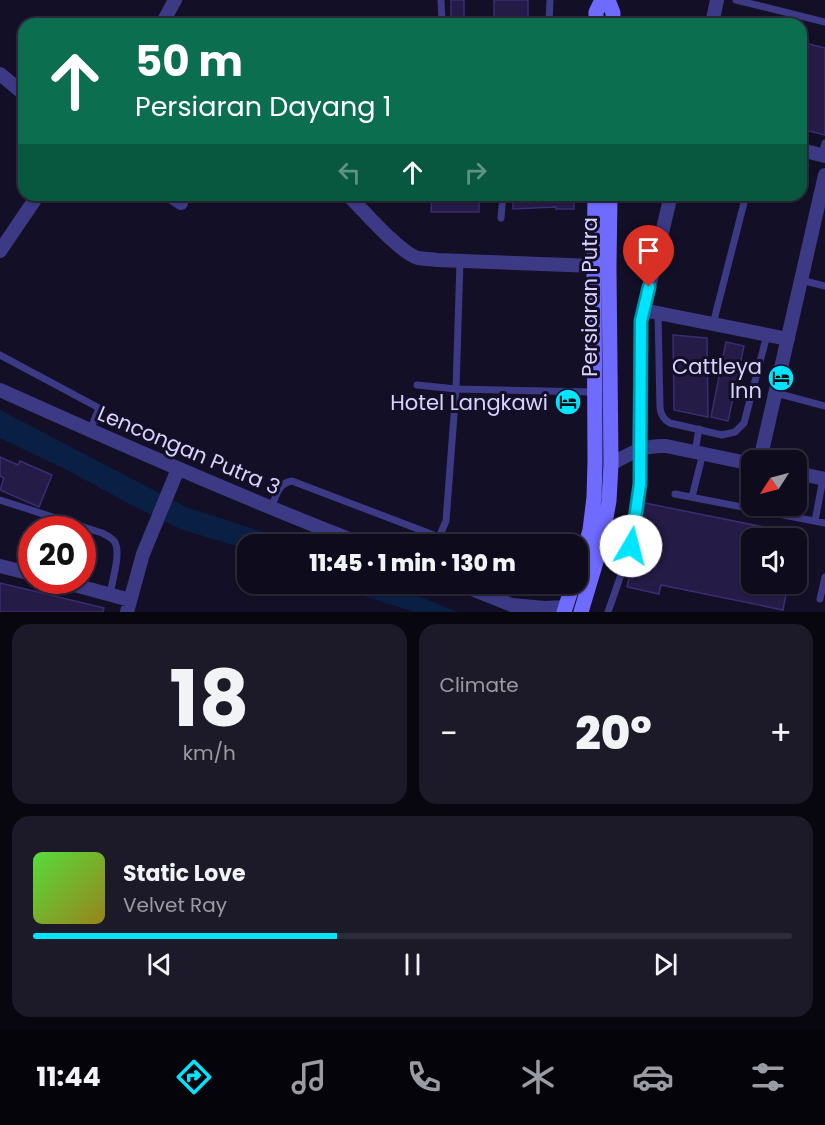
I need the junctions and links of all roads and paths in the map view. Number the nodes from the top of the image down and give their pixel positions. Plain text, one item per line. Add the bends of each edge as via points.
1 (176, 0) edge
2 (441, 0) edge
3 (550, 0) edge
4 (602, 0) edge
5 (608, 0) edge
6 (717, 0) edge
7 (736, 0) edge
8 (166, 18) edge
9 (442, 18) edge
10 (549, 18) edge
11 (596, 18) edge
12 (613, 18) edge
13 (713, 18) edge
14 (825, 22) edge
15 (0, 74) edge
16 (18, 89) edge
17 (807, 151) edge
18 (824, 152) edge
19 (825, 175) edge
20 (34, 201) edge
21 (354, 201) edge
22 (502, 201) edge
23 (595, 201) edge
24 (610, 201) edge
25 (670, 201) edge
26 (744, 201) edge
27 (501, 218) dead end
28 (0, 251) edge
29 (460, 261) junction
30 (594, 266) junction
31 (801, 280) junction
32 (825, 286) edge
33 (643, 310) junction
34 (658, 313) junction
35 (713, 324) junction
36 (767, 334) junction
37 (788, 339) junction
38 (0, 355) edge
39 (417, 385) dead end
40 (456, 389) junction
41 (0, 390) edge
42 (594, 392) junction
43 (776, 393) junction
44 (825, 406) edge
45 (699, 429) junction
46 (90, 431) junction
47 (639, 448) junction
48 (762, 450) edge
49 (699, 453) junction
50 (741, 462) edge
51 (611, 464) junction
52 (178, 469) junction
53 (807, 475) edge
54 (824, 479) edge
55 (675, 494) dead end
56 (692, 497) junction
57 (0, 500) edge
58 (271, 508) junction
59 (815, 521) junction
60 (825, 523) edge
61 (337, 534) edge
62 (431, 534) edge
63 (440, 534) edge
64 (588, 537) edge
65 (0, 566) edge
66 (18, 570) edge
67 (825, 577) edge
68 (96, 590) edge
69 (110, 594) junction
70 (482, 594) edge
71 (570, 594) edge
72 (820, 599) dead end
73 (129, 606) edge
74 (517, 609) edge
75 (564, 610) edge
76 (581, 612) edge
77 (608, 612) edge

1 - 8 street
2 - 9 lane
3 - 10 lane
4 - 11 main road
5 - 12 main road
6 - 13 street
7 - 14 lane
15 - 16 street
17 - 18 street
19 - 31 street
20 - 28 street
21 - 29 street via 417,258
22 - 27 lane
23 - 30 main road, Persiaran Putra
24 - 51 main road, Persiaran Putra
25 - 33 street
26 - 35 lane
29 - 30 street
29 - 40 lane
30 - 42 main road, Persiaran Putra
31 - 32 lane
31 - 37 street
33 - 34 street
33 - 47 street
34 - 35 street
34 - 45 lane via 661,413 670,423
35 - 36 street
36 - 37 street
36 - 45 lane via 744,423 735,432 722,435
37 - 43 street
38 - 46 lane via 99,408
39 - 40 lane
40 - 42 lane
40 - 63 lane via 446,521
41 - 46 street, Lencongan Putra 3
42 - 64 main road, Persiaran Putra via 594,496
43 - 44 lane
43 - 48 street
45 - 49 lane
46 - 52 street, Lencongan Putra 3
47 - 49 street via 654,445
47 - 51 street
47 - 77 lane via 640,484 631,546
49 - 50 street
49 - 56 lane
51 - 76 main road, Persiaran Putra via 601,545
52 - 58 street, Lencongan Putra 3
52 - 73 street via 140,564
53 - 54 street
54 - 59 lane
55 - 56 lane
56 - 59 lane
57 - 69 lane via 113,539 117,547
58 - 61 street, Lencongan Putra 3
58 - 62 lane via 279,488 292,481
59 - 60 lane
65 - 66 street
67 - 72 lane
68 - 69 street
69 - 73 street
70 - 74 street
71 - 75 main road
74 - 75 street

